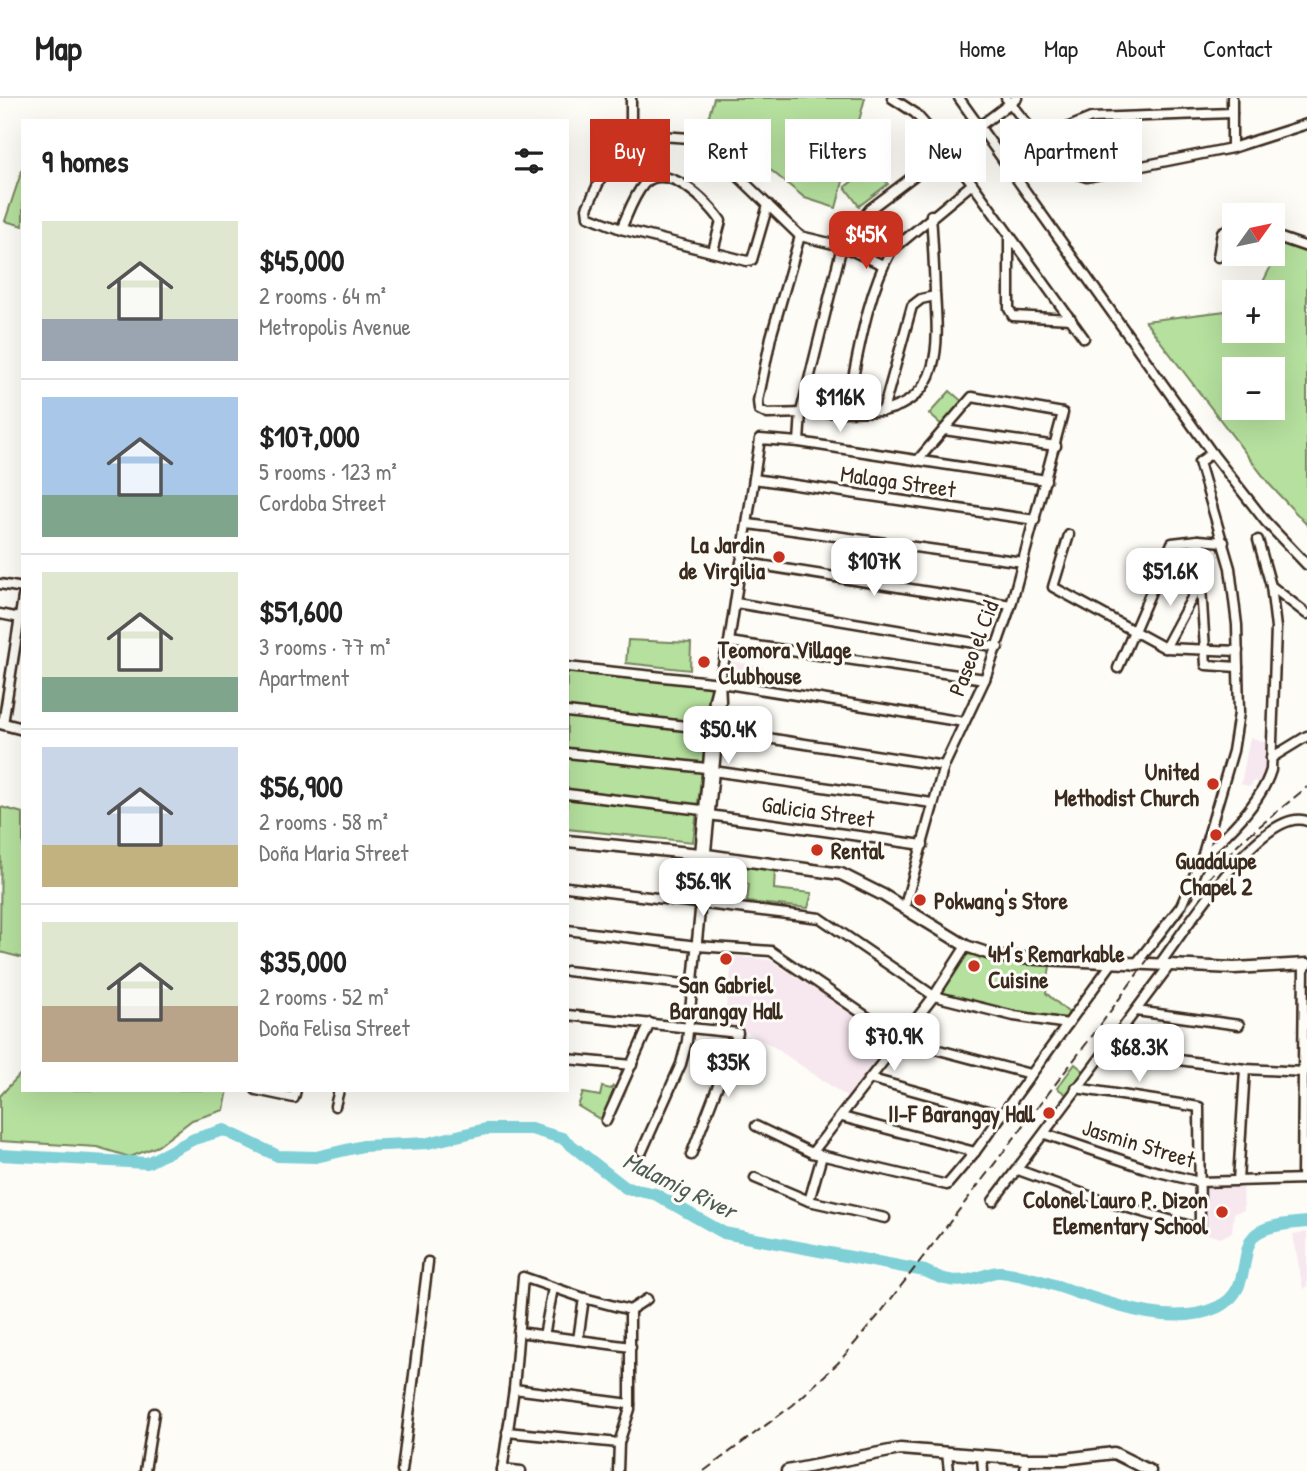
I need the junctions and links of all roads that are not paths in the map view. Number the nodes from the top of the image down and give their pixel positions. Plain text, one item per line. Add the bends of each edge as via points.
1 (631, 98) edge
2 (892, 98) edge
3 (959, 98) edge
4 (1232, 98) edge
5 (1011, 100) edge
6 (1232, 113) junction
7 (628, 119) edge
8 (920, 119) edge
9 (976, 119) edge
10 (1024, 119) edge
11 (1089, 119) edge
12 (986, 122) edge
13 (1307, 124) edge
14 (986, 133) edge
15 (670, 136) edge
16 (1233, 148) junction
17 (1142, 166) edge
18 (601, 182) edge
19 (906, 182) edge
20 (972, 184) joint
21 (768, 205) junction
22 (931, 215) junction
23 (621, 229) junction
24 (1222, 232) edge
25 (800, 236) junction
26 (1009, 238) junction
27 (1285, 239) edge
28 (842, 246) junction
29 (1307, 247) edge
30 (713, 251) junction
31 (1218, 257) dead end
32 (883, 265) junction
33 (935, 296) junction
34 (1071, 319) junction
35 (1084, 338) dead end
36 (846, 411) junction
37 (883, 411) junction
38 (801, 412) junction
39 (944, 430) junction
40 (799, 442) junction
41 (1056, 446) junction
42 (1213, 453) junction
43 (917, 461) junction
44 (754, 479) junction
45 (1046, 480) junction
46 (1035, 520) junction
47 (749, 524) junction
48 (1069, 535) dead end
49 (1198, 540) junction
50 (1258, 540) dead end
51 (1224, 542) junction
52 (741, 562) junction
53 (1023, 562) junction
54 (1307, 565) edge
55 (1201, 581) junction
56 (0, 584) edge
57 (1271, 586) junction
58 (21, 588) edge
59 (736, 603) junction
60 (1011, 605) junction
61 (21, 611) edge
62 (0, 614) edge
63 (1307, 614) edge
64 (20, 618) junction
65 (1135, 631) junction
66 (729, 642) junction
67 (998, 647) junction
68 (1165, 648) junction
69 (1206, 650) junction
70 (1238, 651) junction
71 (569, 667) edge
72 (1238, 667) junction
73 (1118, 668) dead end
74 (985, 679) junction
75 (720, 681) junction
76 (569, 712) edge
77 (964, 722) junction
78 (1, 724) edge
79 (21, 729) edge
80 (714, 730) junction
81 (1307, 736) edge
82 (569, 753) edge
83 (1271, 758) junction
84 (944, 766) junction
85 (709, 770) junction
86 (569, 794) edge
87 (932, 803) junction
88 (706, 813) junction
89 (1307, 821) edge
90 (569, 841) edge
91 (923, 845) junction
92 (703, 855) junction
93 (1202, 857) junction
94 (569, 887) edge
95 (701, 903) junction
96 (904, 909) junction
97 (569, 930) edge
98 (697, 946) junction
99 (966, 946) junction
100 (1112, 962) junction
101 (1306, 964) edge
102 (1140, 965) junction
103 (1164, 966) junction
104 (569, 971) edge
105 (693, 985) junction
106 (934, 996) junction
107 (1136, 1011) junction
108 (569, 1015) edge
109 (650, 1023) junction
110 (1068, 1024) junction
111 (1239, 1025) dead end
112 (688, 1027) junction
113 (901, 1040) junction
114 (1106, 1049) junction
115 (569, 1059) edge
116 (632, 1065) junction
117 (1245, 1069) junction
118 (1304, 1072) junction
119 (1030, 1073) junction
120 (872, 1079) junction
121 (1076, 1088) junction
122 (266, 1092) edge
123 (296, 1092) edge
124 (338, 1092) edge
125 (335, 1106) dead end
126 (1002, 1115) junction
127 (842, 1117) junction
128 (1305, 1120) edge
129 (606, 1121) dead end
130 (756, 1126) dead end
131 (1045, 1134) junction
132 (642, 1151) dead end
133 (975, 1152) junction
134 (812, 1153) junction
135 (691, 1156) dead end
136 (822, 1156) junction
137 (1017, 1170) junction
138 (755, 1178) dead end
139 (1305, 1179) edge
140 (1238, 1181) junction
141 (1199, 1182) junction
142 (809, 1201) junction
143 (993, 1201) dead end
144 (885, 1218) dead end
145 (428, 1262) dead end
146 (553, 1288) junction
147 (584, 1298) junction
148 (647, 1299) dead end
149 (630, 1310) junction
150 (518, 1332) junction
151 (544, 1336) junction
152 (578, 1340) junction
153 (631, 1347) junction
154 (514, 1389) junction
155 (630, 1404) junction
156 (154, 1412) dead end
157 (508, 1432) junction
158 (619, 1443) junction
159 (947, 1453) junction
160 (982, 1457) junction
161 (1026, 1459) junction
162 (502, 1470) edge
163 (145, 1471) edge
164 (402, 1471) edge
165 (521, 1471) edge
166 (618, 1471) edge
167 (786, 1471) edge
168 (949, 1471) edge
169 (983, 1471) edge
170 (1025, 1471) edge
171 (1150, 1471) edge

1 - 7 street
2 - 8 street
3 - 9 street
4 - 6 street
5 - 10 street
5 - 12 street
6 - 11 street
6 - 16 street
13 - 16 street
14 - 42 street
15 - 21 street via 691,138
16 - 17 street
18 - 23 street via 586,211 588,216
19 - 28 street via 870,209
20 - 22 street
20 - 26 street
21 - 25 street
21 - 30 street via 752,260
22 - 32 street via 903,238
22 - 33 street
23 - 30 street
23 - 30 street via 646,182 656,177 671,179 691,190 722,221
24 - 31 street
25 - 28 street
25 - 38 street via 758,401 759,410 766,414
26 - 34 street
26 - 34 street via 1009,309 1013,316
27 - 29 street
28 - 32 street
28 - 38 street
32 - 36 street
33 - 37 street via 912,306
33 - 37 street via 939,322 933,371 900,408
34 - 35 street
36 - 37 street
36 - 38 street
38 - 40 street
39 - 41 street
39 - 41 street, Paseo el Cid via 972,397 1063,413
39 - 43 street
40 - 43 street
40 - 44 street via 760,439
41 - 45 street, Paseo el Cid
42 - 51 street via 1199,462
42 - 54 street via 1266,522
43 - 45 street
44 - 46 street, Malaga Street
44 - 47 street
45 - 46 street, Paseo el Cid
46 - 53 street, Paseo el Cid
47 - 52 street
47 - 53 street
48 - 65 street via 1053,587
49 - 51 street
49 - 55 street
49 - 65 street via 1172,544
50 - 57 street
51 - 70 street
52 - 59 street
52 - 60 street
53 - 60 street, Paseo el Cid
55 - 68 street
55 - 69 street
56 - 58 street
57 - 63 street
57 - 83 street via 1276,628
59 - 66 street
59 - 67 street
60 - 67 street, Paseo el Cid
61 - 64 street
62 - 64 street
64 - 78 street
65 - 68 street
65 - 73 street
66 - 74 street
66 - 75 street
67 - 74 street, Paseo el Cid
68 - 69 street
69 - 70 street
69 - 72 street via 1206,665
70 - 72 street
71 - 75 street
72 - 93 street via 1240,713 1233,751
74 - 77 street, Paseo el Cid
75 - 77 street
75 - 80 street
76 - 80 street
77 - 84 street, Paseo el Cid
78 - 79 street
80 - 84 street
80 - 85 street
81 - 83 street
82 - 85 street
83 - 93 street via 1267,781 1221,841
84 - 87 street, Paseo el Cid
85 - 87 street
85 - 88 street
86 - 88 street, Galicia Street
87 - 91 street, Paseo el Cid
88 - 91 street, Galicia Street
88 - 92 street
89 - 103 street via 1282,822 1250,846
90 - 92 street
91 - 96 street, Paseo el Cid
92 - 95 street
92 - 96 street via 841,874
93 - 102 street via 1181,906
94 - 95 street
95 - 98 street
95 - 106 street via 820,918
96 - 99 street
97 - 98 street
98 - 105 street
98 - 113 street via 771,951
99 - 100 street via 999,957
99 - 106 street
100 - 102 street
100 - 110 street
101 - 103 street
101 - 118 street
102 - 103 street
103 - 107 street
104 - 105 street
105 - 112 street
106 - 110 street
106 - 113 street
107 - 111 street
107 - 114 street
108 - 109 street
109 - 112 street
109 - 116 street
110 - 119 street
112 - 132 street via 685,1053
112 - 135 street via 738,1033
113 - 119 street
113 - 120 street
114 - 117 street
114 - 121 street
115 - 116 street
116 - 129 street
117 - 118 street
117 - 140 street
118 - 128 street
119 - 126 street
120 - 126 street
120 - 127 street
121 - 131 street
121 - 141 street via 1199,1107
122 - 123 street via 295,1098
124 - 125 street
126 - 133 street
127 - 133 street
127 - 134 street
128 - 139 street
130 - 134 street
131 - 137 street
131 - 141 street, Jasmin Street
133 - 136 street via 944,1186
134 - 136 street
136 - 142 street
137 - 141 street via 1197,1228 1201,1225
137 - 143 street
138 - 142 street
139 - 140 street, Jasmin Street
140 - 141 street, Jasmin Street
142 - 144 street
145 - 164 street
146 - 147 street
146 - 150 street via 523,1277
146 - 151 street
147 - 149 street
147 - 152 street
148 - 149 street
149 - 153 street
150 - 151 street
150 - 154 street
151 - 152 street
152 - 153 street
153 - 155 street
154 - 155 street
154 - 157 street
155 - 158 street
156 - 163 street
157 - 158 street
157 - 162 street
158 - 166 street
159 - 160 street
159 - 167 street via 889,1450
159 - 168 street
160 - 161 street
160 - 169 street
161 - 170 street
161 - 171 street via 1114,1453
162 - 165 street

